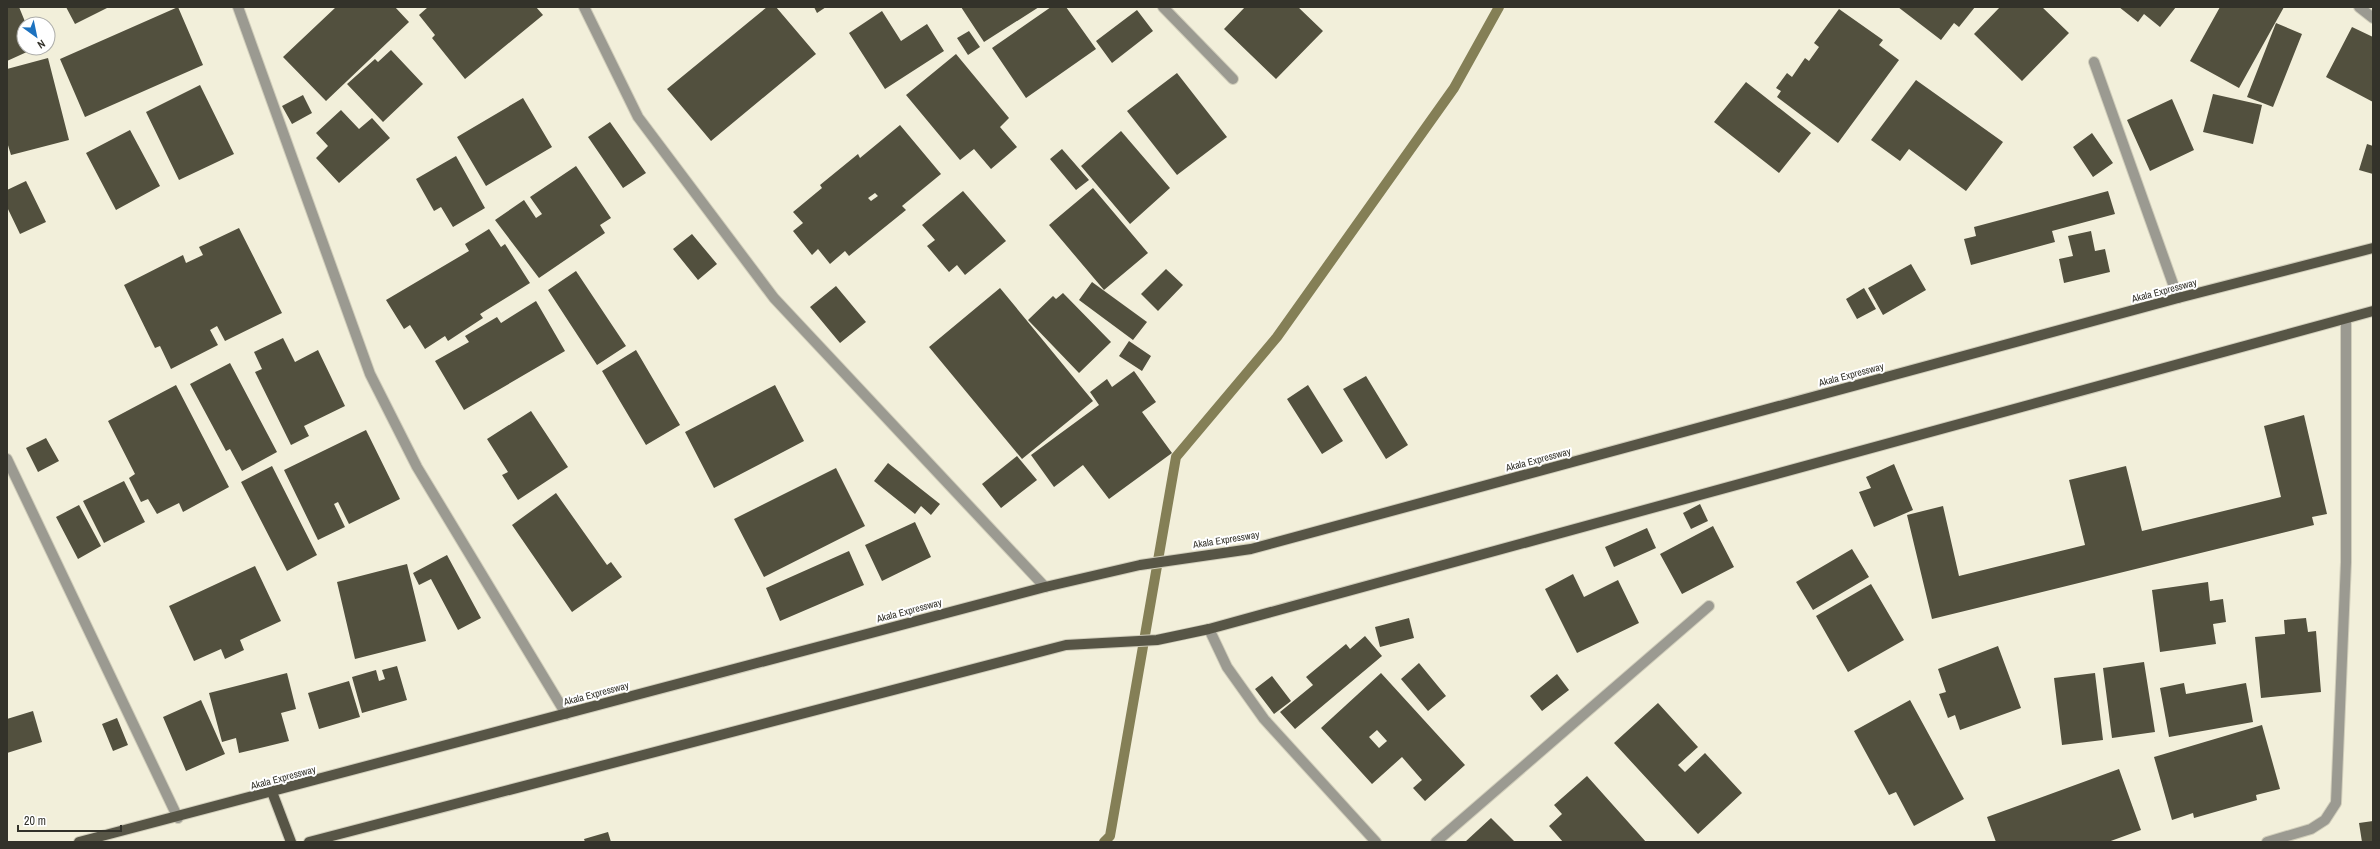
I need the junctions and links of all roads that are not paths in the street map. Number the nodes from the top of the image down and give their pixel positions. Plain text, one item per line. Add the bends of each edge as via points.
1 (238, 7) edge
2 (584, 7) edge
3 (1163, 7) edge
4 (2359, 7) edge
5 (2373, 18) edge
6 (2094, 62) dead end
7 (1233, 79) dead end
8 (2373, 248) edge
9 (2178, 298) junction
10 (2373, 311) edge
11 (2346, 319) junction
12 (7, 459) edge
13 (1045, 587) junction
14 (1709, 606) dead end
15 (1208, 629) junction
16 (566, 714) junction
17 (272, 792) junction
18 (178, 818) junction
19 (79, 842) edge
20 (290, 842) edge
21 (309, 842) edge
22 (1376, 842) edge
23 (1436, 842) edge
24 (2267, 842) edge

1 - 16 street via 370,374 417,467
2 - 13 street via 638,117 774,298
3 - 7 street
4 - 5 street
6 - 9 street
8 - 9 main road, Akala Expressway
9 - 13 main road, Akala Expressway via 1251,549 1140,565
10 - 11 main road
11 - 15 main road
11 - 24 street via 2346,562 2336,803 2325,820 2311,829
12 - 18 street
13 - 16 main road, Akala Expressway
14 - 23 street
15 - 21 main road via 1157,640 1066,645
15 - 22 street via 1227,666 1264,718
16 - 17 main road, Akala Expressway
17 - 18 main road, Akala Expressway
17 - 20 main road
18 - 19 main road, Akala Expressway

